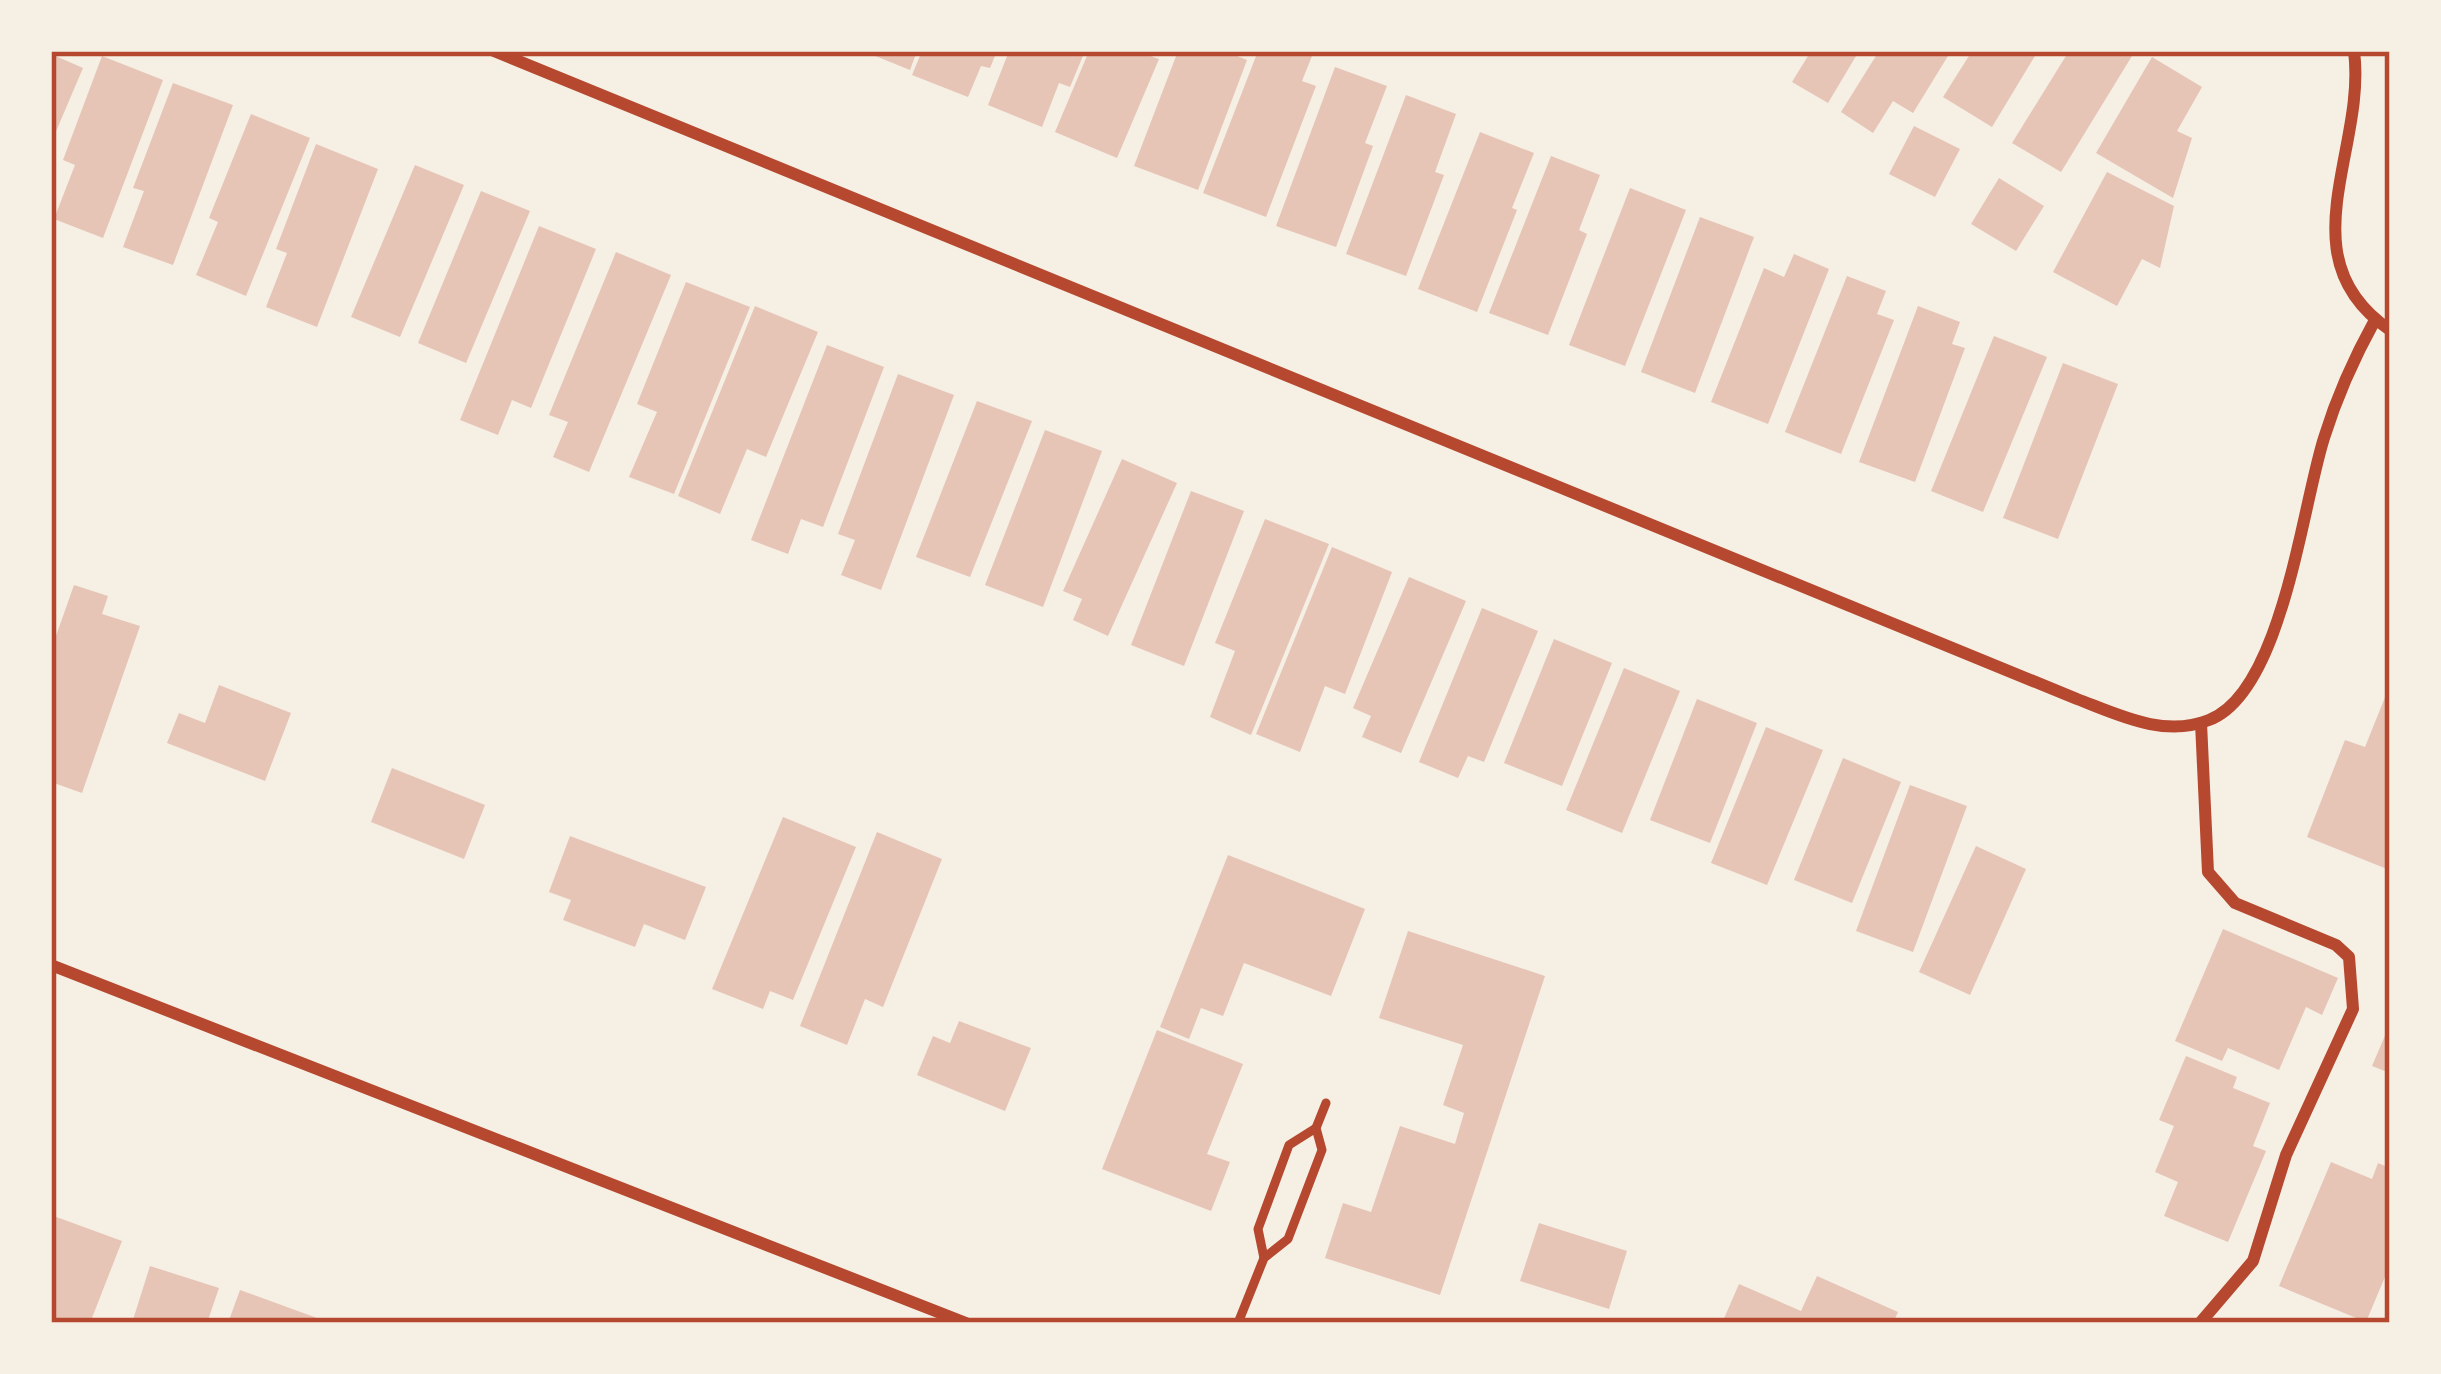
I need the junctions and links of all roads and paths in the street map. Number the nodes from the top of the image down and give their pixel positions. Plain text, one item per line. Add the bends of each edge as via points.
1 (494, 51) edge
2 (2354, 51) edge
3 (2375, 320) junction
4 (2390, 330) edge
5 (2201, 723) junction
6 (51, 964) edge
7 (1326, 1103) dead end
8 (1316, 1128) junction
9 (1264, 1258) junction
10 (966, 1323) edge
11 (1238, 1323) edge
12 (2200, 1323) edge

1 - 5 street via 2077,699 2156,726
2 - 3 street via 2356,94 2335,244 2345,282
3 - 4 street
3 - 5 street via 2323,441 2269,648 2244,692
5 - 12 street via 2208,872 2235,903 2336,944 2349,957 2354,1009 2286,1155 2253,1261
6 - 10 street
7 - 8 lane
8 - 9 lane via 1322,1150 1288,1239
8 - 9 lane via 1289,1144 1258,1229
9 - 11 lane

